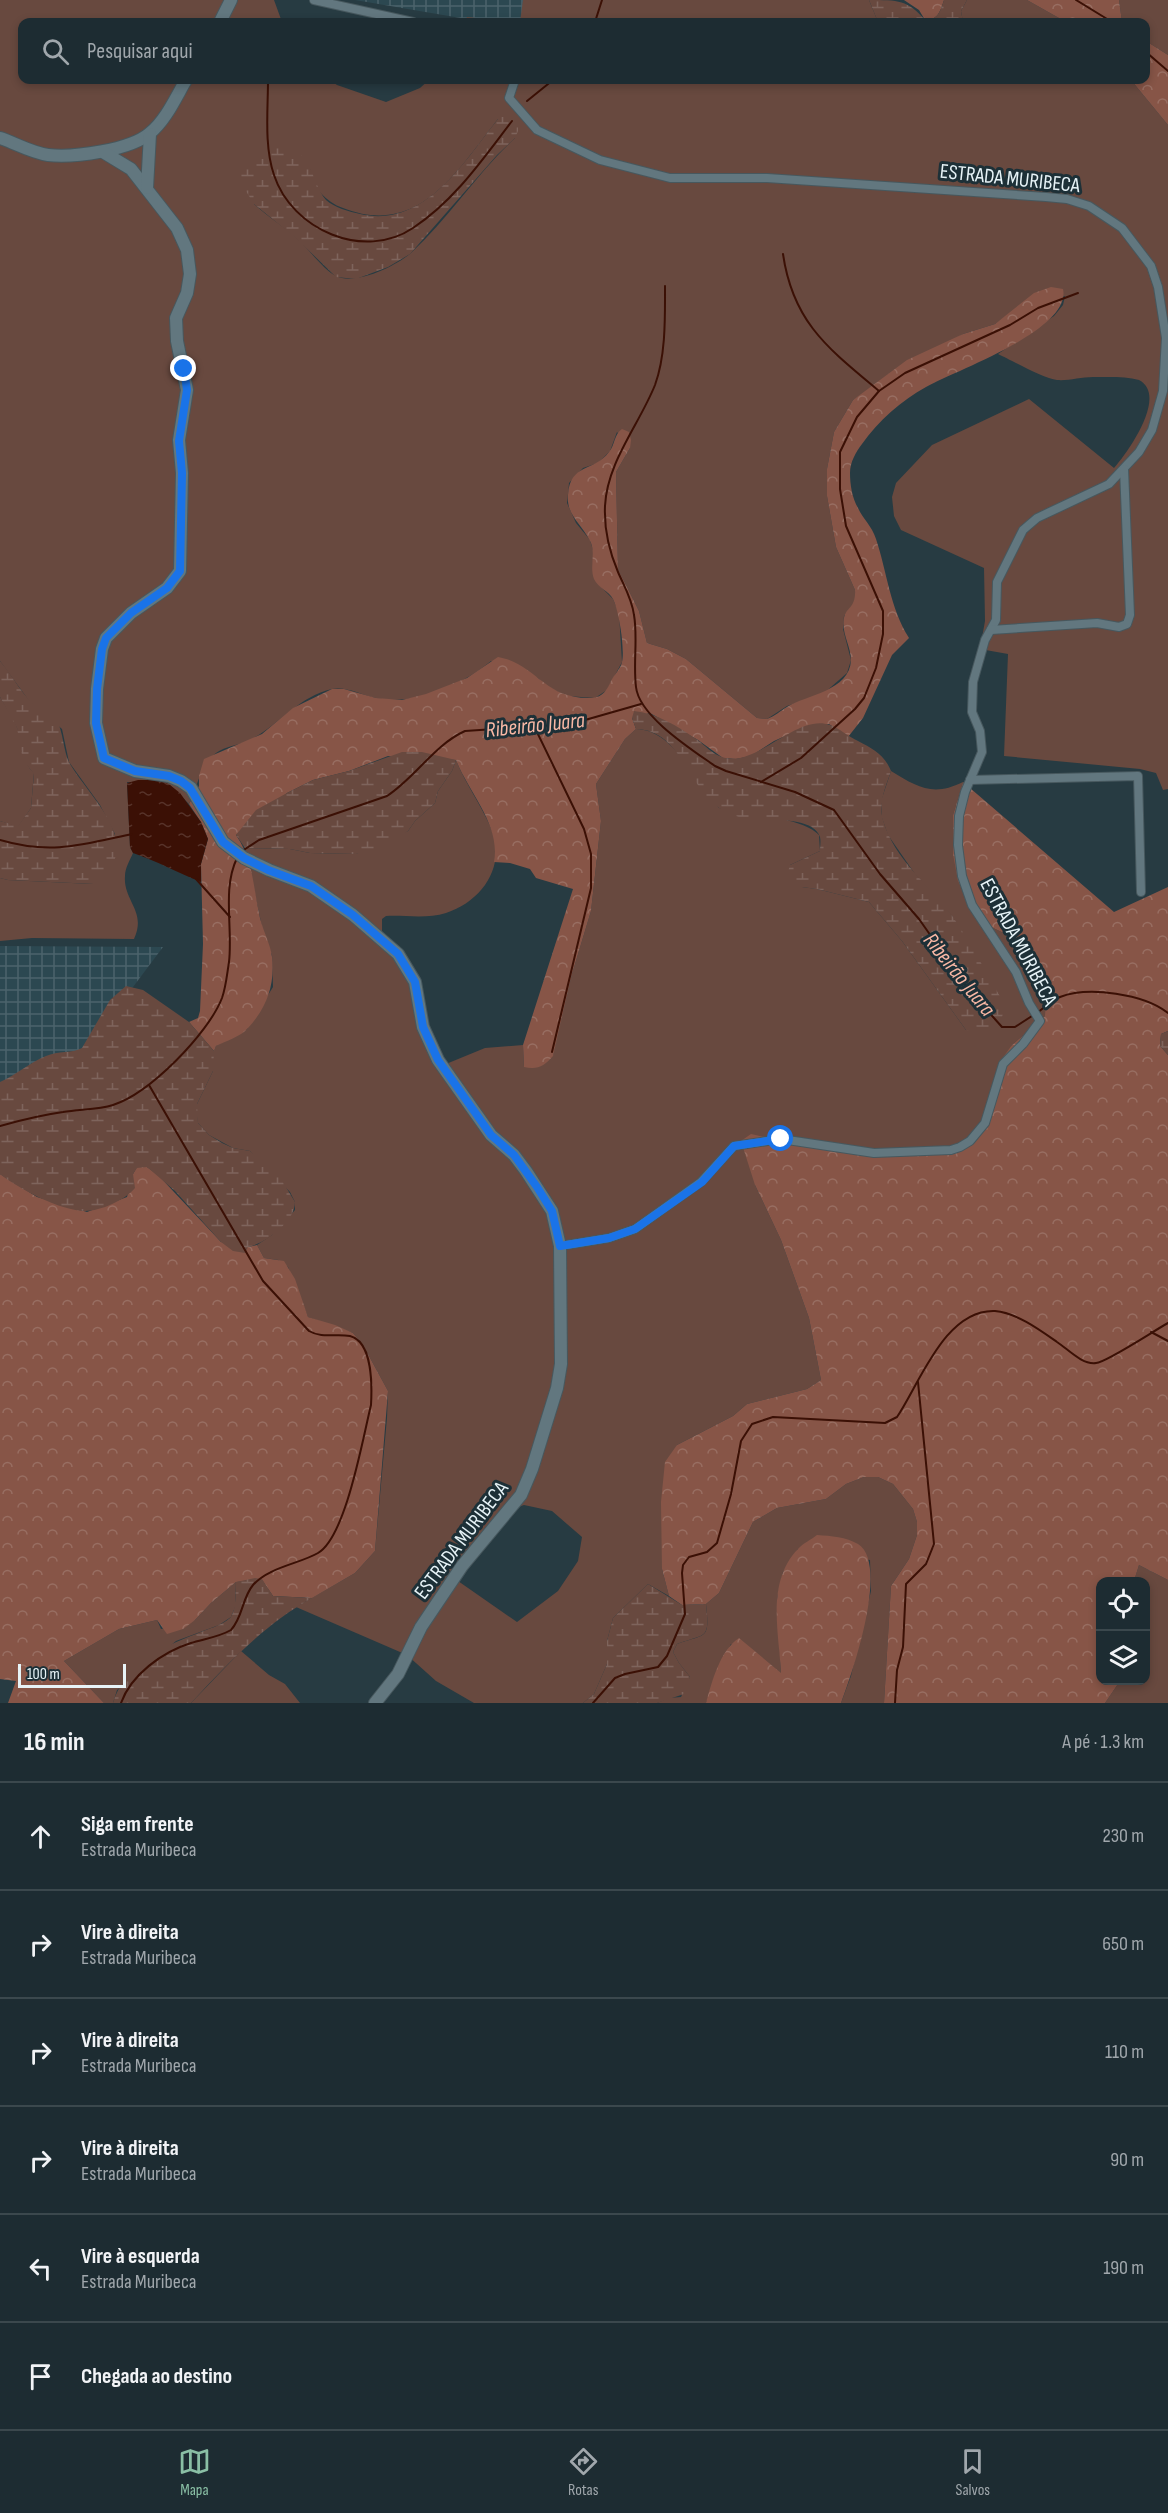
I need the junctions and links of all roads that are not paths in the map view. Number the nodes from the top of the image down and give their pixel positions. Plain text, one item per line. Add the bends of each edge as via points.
1 (231, 0) edge
2 (314, 0) edge
3 (222, 18) edge
4 (395, 18) edge
5 (184, 84) edge
6 (513, 84) edge
7 (150, 134) junction
8 (0, 138) edge
9 (103, 152) junction
10 (147, 188) junction
11 (1124, 469) junction
12 (991, 630) junction
13 (970, 780) junction
14 (1141, 892) dead end
15 (560, 1246) junction
16 (375, 1703) edge

1 - 3 street
2 - 4 street
5 - 7 street
6 - 11 street, ESTRADA MURIBECA via 508,98 537,130 600,159 670,178 767,178 1046,197 1078,202 1107,216 1122,228 1151,266 1166,338 1159,411 1152,430
7 - 9 street
7 - 10 street
8 - 9 street via 48,155
9 - 10 street via 131,170
10 - 15 street, ESTRADA MURIBECA via 188,250 187,293 176,318 187,390 179,441 180,571 167,588 131,613 106,638 96,723 104,758 135,771 181,781 190,788 223,842 244,858 311,886 353,915 398,954 415,982 423,1027 438,1060 491,1135 514,1155 552,1211
11 - 12 street, ESTRADA MURIBECA via 1109,484 1036,518 1023,530 997,582 996,620
11 - 12 street via 1130,615 1127,624
12 - 13 street, ESTRADA MURIBECA via 973,682 972,712 980,731 982,752
13 - 14 street via 1138,776
13 - 15 street, ESTRADA MURIBECA via 958,829 962,876 979,917 1010,962 1040,1021 1003,1064 991,1109 978,1133 951,1150 874,1153 781,1139 734,1146 702,1182 635,1229 609,1238
15 - 16 street, ESTRADA MURIBECA via 560,1370 525,1486 449,1584 421,1628 402,1669

